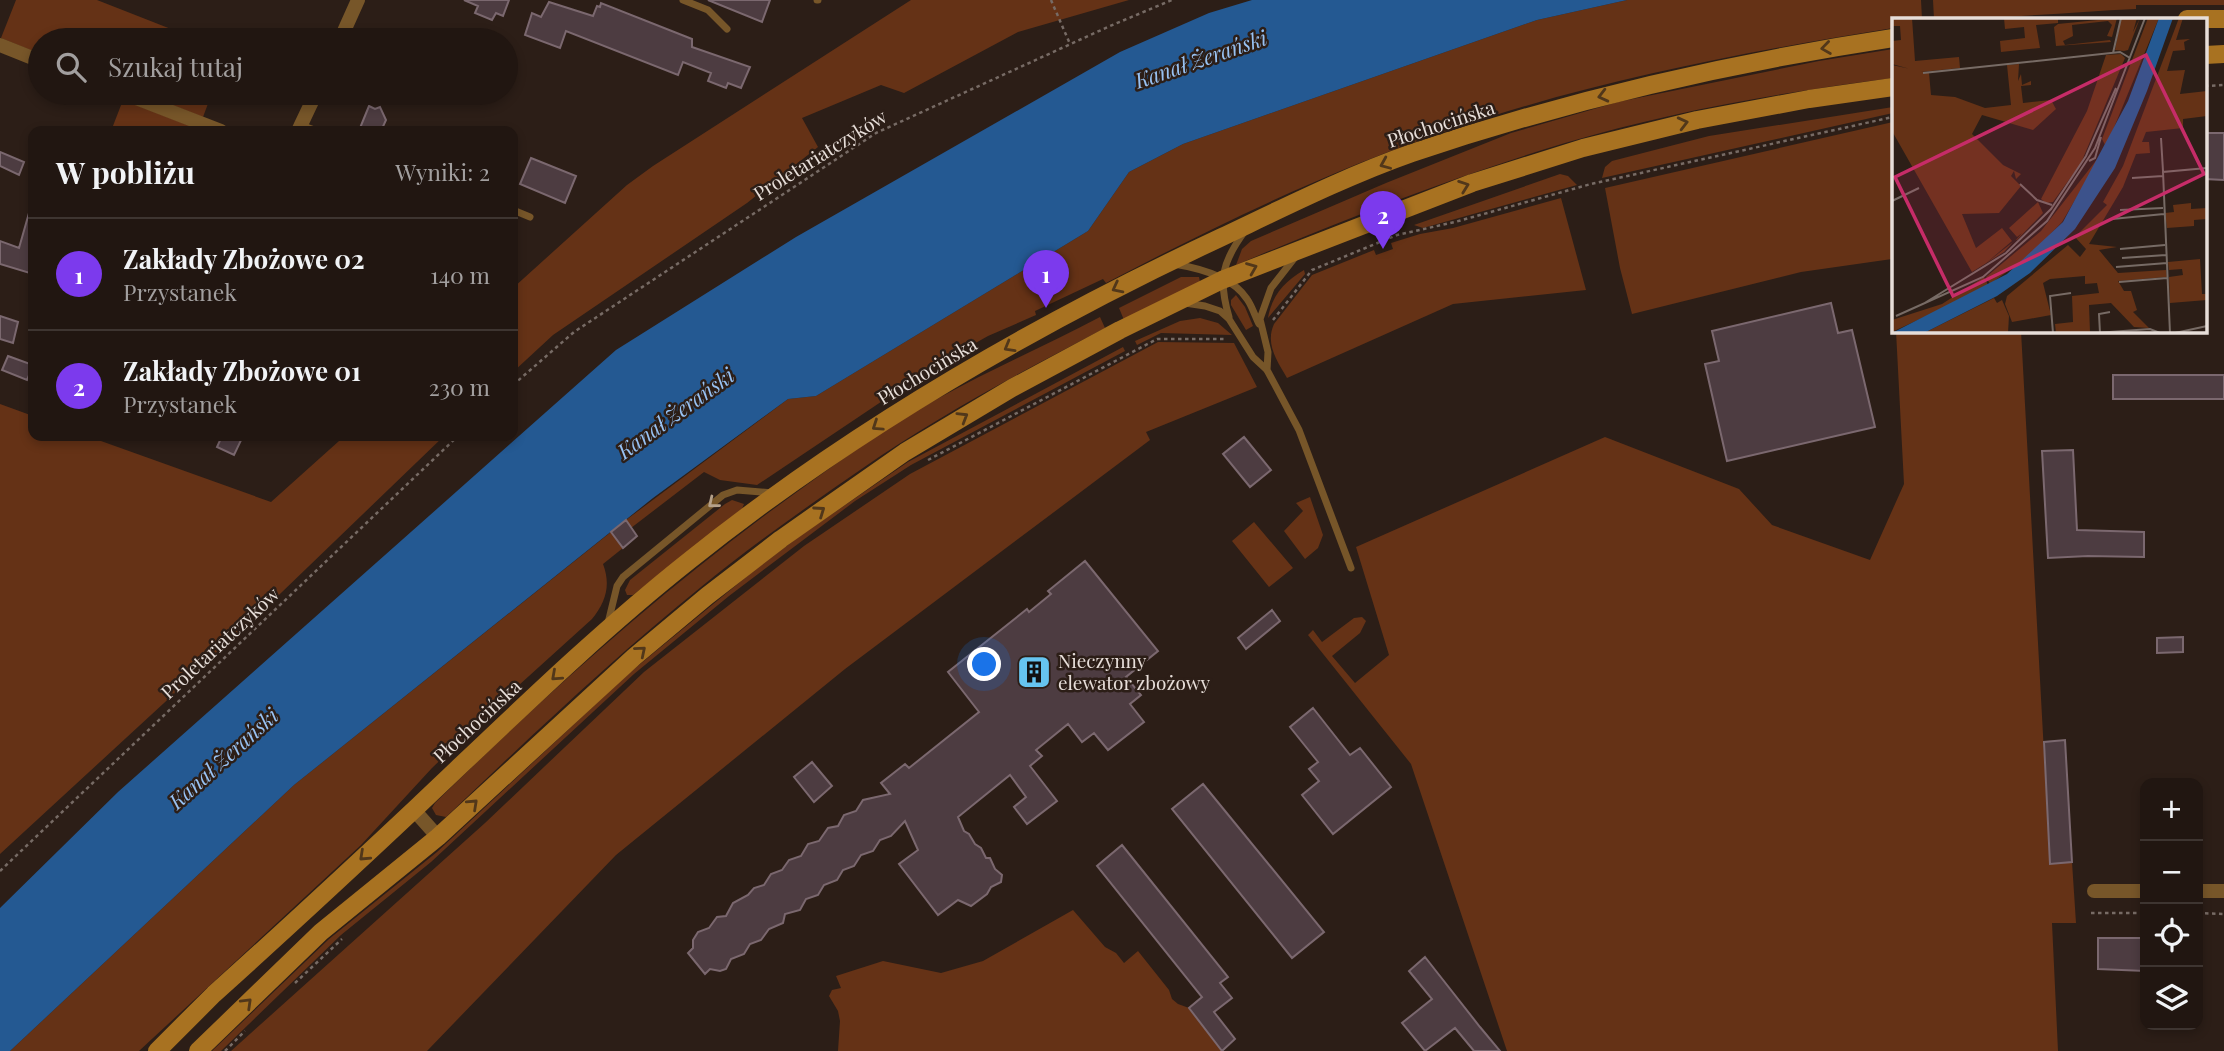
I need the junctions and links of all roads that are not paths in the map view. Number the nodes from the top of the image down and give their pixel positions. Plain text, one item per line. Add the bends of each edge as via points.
1 (358, 0) edge
2 (684, 0) edge
3 (2206, 19) edge
4 (2224, 19) edge
5 (345, 28) edge
6 (727, 29) dead end
7 (1892, 38) edge
8 (0, 45) edge
9 (2224, 54) edge
10 (2206, 55) edge
11 (28, 56) edge
12 (1892, 87) edge
13 (154, 105) edge
14 (311, 105) edge
15 (208, 126) edge
16 (301, 126) edge
17 (518, 212) edge
18 (530, 217) dead end
19 (1252, 222) junction
20 (1304, 247) junction
21 (1166, 263) junction
22 (1223, 280) junction
23 (1177, 302) junction
24 (1229, 319) junction
25 (1260, 328) junction
26 (1267, 370) junction
27 (778, 494) junction
28 (1351, 568) dead end
29 (607, 630) junction
30 (414, 810) junction
31 (438, 837) junction
32 (2094, 891) dead end
33 (2140, 891) edge
34 (2203, 891) edge
35 (2224, 891) edge
36 (157, 1051) edge
37 (198, 1051) edge

1 - 5 street
2 - 6 lane via 708,10
3 - 4 main road
7 -> 19 main road, Płochocińska via 1696,73 1566,105 1407,155
8 - 11 street
9 - 10 main road
20 -> 12 main road via 1472,183 1583,148 1697,120
13 - 15 street
14 - 16 street
17 - 18 lane
19 - 21 main road, Płochocińska
19 - 22 lane via 1229,252
22 -> 20 main road
20 - 25 lane via 1271,288
21 - 22 lane via 1200,268
21 -> 27 main road, Płochocińska via 934,390
22 - 23 main road
22 - 24 lane
22 - 25 lane via 1247,299
23 - 24 lane via 1205,306
31 -> 23 main road via 634,657 781,538 905,452 1012,388
24 - 26 lane
25 - 26 lane via 1268,352
26 - 28 lane via 1299,430
27 - 29 main road, Płochocińska
27 -> 29 lane via 737,490 723,495 623,577
29 -> 30 main road, Płochocińska
30 - 31 street
30 -> 36 main road, Płochocińska
37 -> 31 main road via 321,932
32 - 33 street
34 - 35 street

